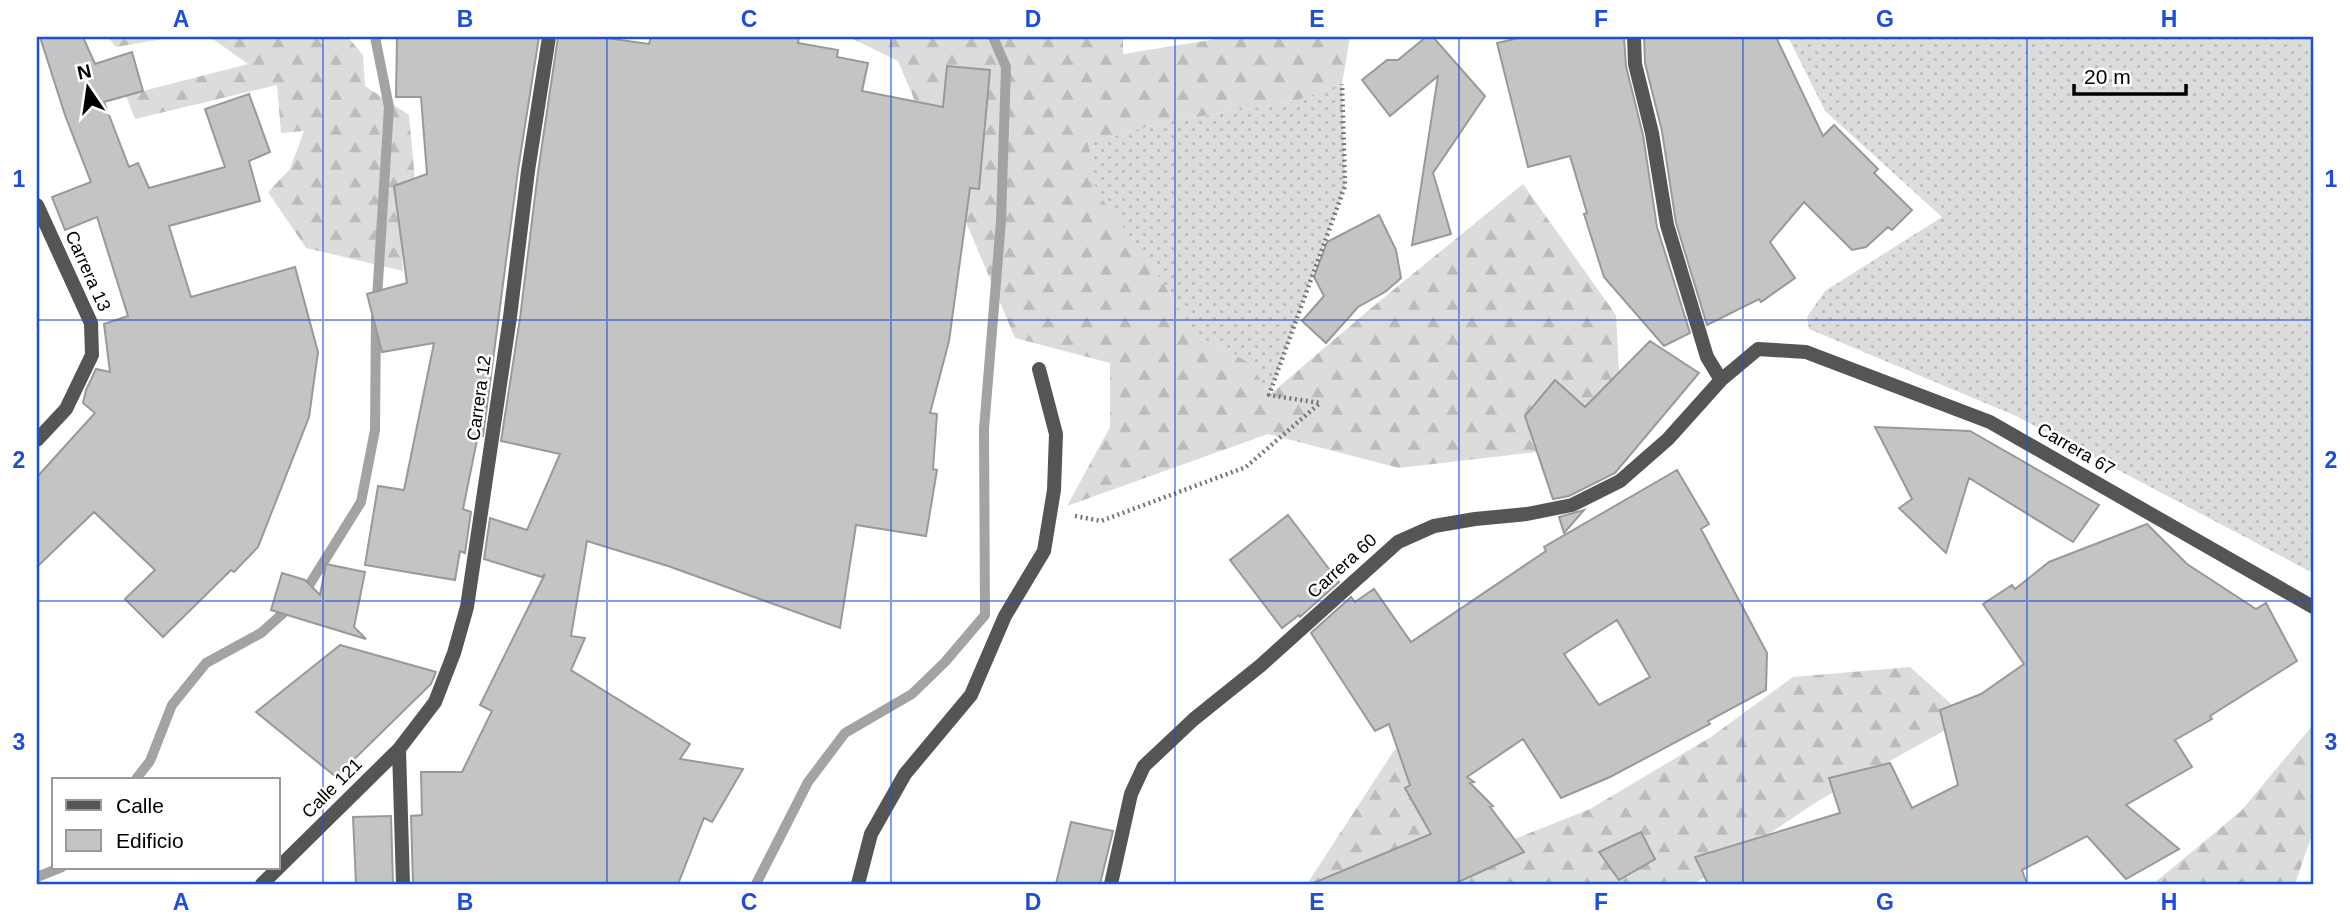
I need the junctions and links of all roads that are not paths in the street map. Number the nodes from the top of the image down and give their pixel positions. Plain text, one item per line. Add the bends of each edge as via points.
1 (549, 37) edge
2 (1634, 37) edge
3 (37, 205) edge
4 (1806, 352) joint
5 (1039, 369) dead end
6 (1721, 380) junction
7 (37, 440) edge
8 (2313, 607) edge
9 (399, 750) junction
10 (280, 866) edge
11 (277, 869) edge
12 (262, 884) edge
13 (403, 884) edge
14 (858, 884) edge
15 (1111, 884) edge

1 - 9 street, Carrera 12 via 467,607 435,702
2 - 6 street via 1635,64 1667,225 1707,357
3 - 7 street, Carrera 13 via 91,323 92,355 66,409
4 - 6 street, Carrera 60 via 1758,349
4 - 8 street, Carrera 67 via 1990,422
5 - 14 street via 1056,434 1054,490 1044,551 1005,616 971,695 905,774 872,834
6 - 15 street, Carrera 60 via 1668,439 1620,481 1572,505 1434,526 1398,542 1144,766 1131,794
9 - 10 street, Calle 121
9 - 13 street
11 - 12 street, Calle 121

